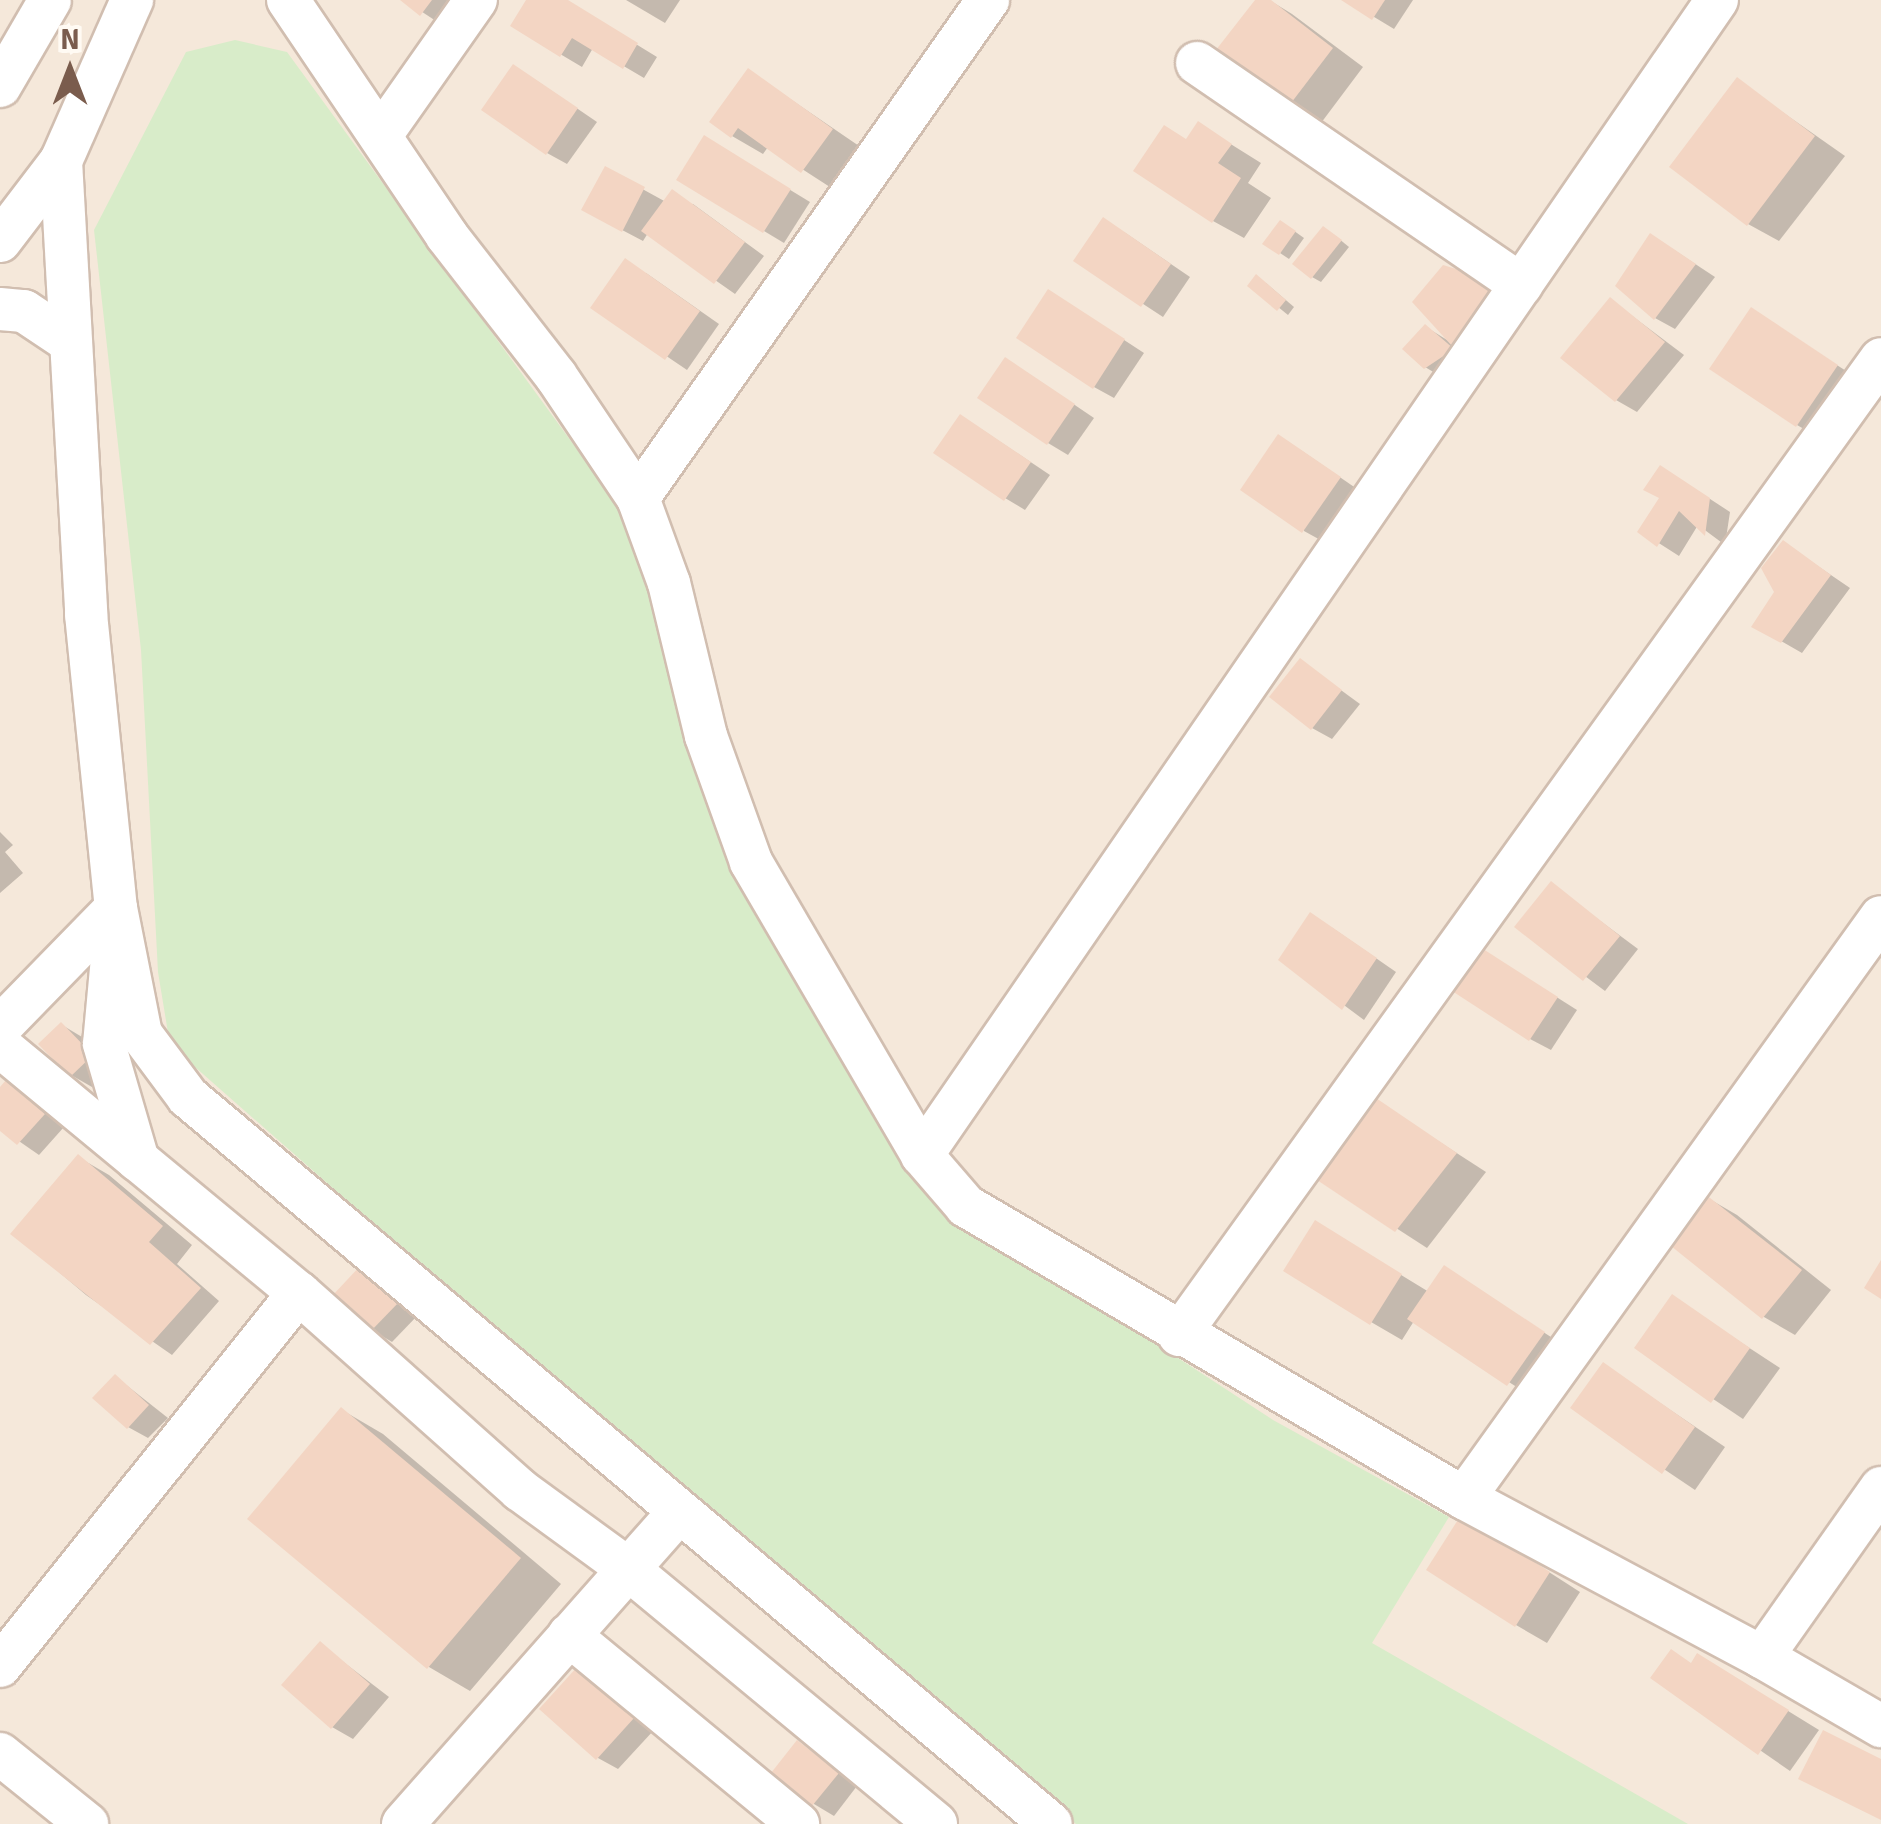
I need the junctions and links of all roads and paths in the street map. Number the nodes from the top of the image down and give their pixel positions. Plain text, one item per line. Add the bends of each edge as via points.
1 (50, 0) edge
2 (132, 0) edge
3 (288, 0) edge
4 (476, 0) edge
5 (988, 0) edge
6 (1717, 0) edge
7 (1196, 63) dead end
8 (0, 86) edge
9 (381, 135) junction
10 (61, 161) junction
11 (0, 241) edge
12 (1521, 284) junction
13 (0, 309) edge
14 (69, 341) junction
15 (1881, 359) edge
16 (638, 498) junction
17 (116, 908) junction
18 (1881, 917) edge
19 (0, 1027) edge
20 (0, 1046) edge
21 (922, 1155) junction
22 (138, 1160) junction
23 (299, 1293) junction
24 (1180, 1335) junction
25 (1881, 1488) edge
26 (1464, 1498) junction
27 (679, 1512) junction
28 (626, 1568) junction
29 (569, 1634) junction
30 (1762, 1656) junction
31 (0, 1666) edge
32 (1881, 1726) edge
33 (0, 1754) edge
34 (88, 1824) edge
35 (404, 1824) edge
36 (798, 1824) edge
37 (936, 1824) edge
38 (1051, 1824) edge

1 - 8 street
2 - 10 street
3 - 9 street
4 - 9 street
5 - 16 street
6 - 12 street
7 - 12 street
9 - 16 street
10 - 11 street
10 - 14 street
12 - 21 street
13 - 14 street via 24,311
14 - 17 street via 86,614
15 - 24 street
16 - 21 street via 750,862
17 - 19 street
17 - 22 street via 104,1044
17 - 27 street via 141,1034 188,1097
18 - 26 street
20 - 22 street
21 - 24 street via 966,1206
22 - 23 street
23 - 28 street via 520,1490
23 - 31 street
24 - 26 street
25 - 30 street
26 - 30 street
27 - 28 street
27 - 38 street
28 - 29 street
28 - 37 street
29 - 35 street
29 - 36 street
30 - 32 street
33 - 34 street

